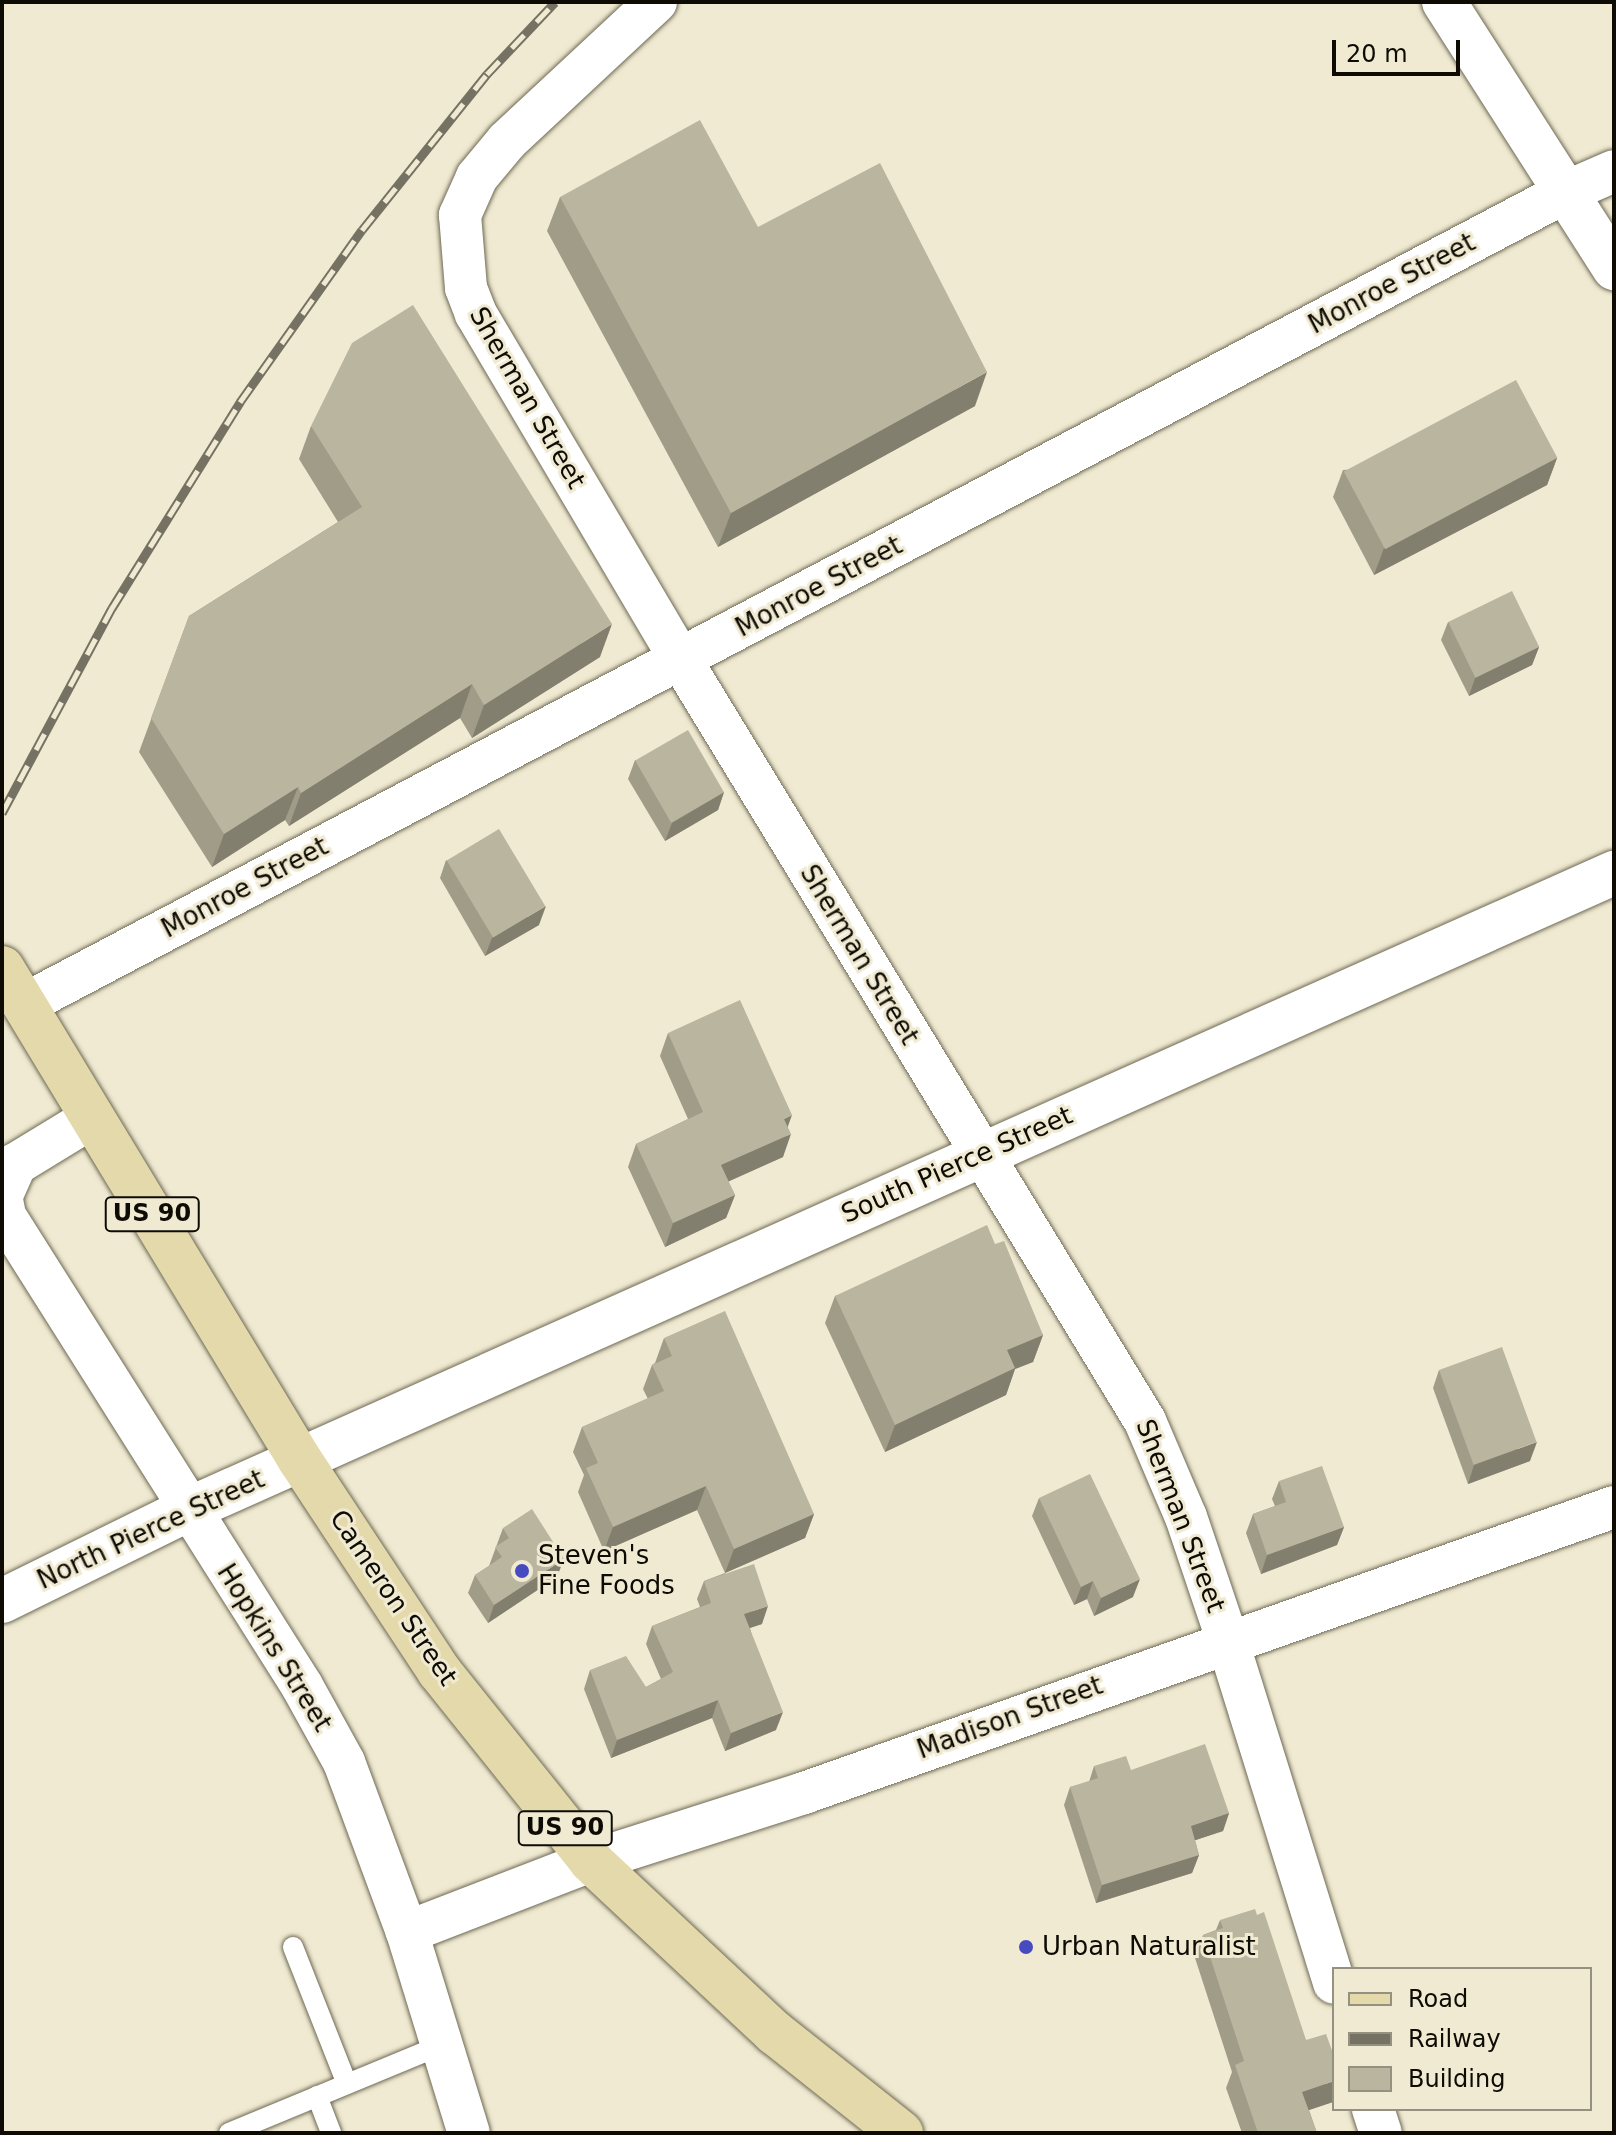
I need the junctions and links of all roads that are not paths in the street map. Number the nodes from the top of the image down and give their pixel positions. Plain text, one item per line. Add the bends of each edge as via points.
1 (656, 2) edge
2 (1444, 2) edge
3 (1614, 171) edge
4 (1566, 192) junction
5 (1614, 268) edge
6 (681, 660) junction
7 (1614, 873) edge
8 (2, 968) edge
9 (25, 1004) junction
10 (93, 1117) junction
11 (979, 1155) junction
12 (2, 1197) edge
13 (300, 1460) junction
14 (1614, 1507) edge
15 (187, 1510) junction
16 (2, 1601) edge
17 (1227, 1639) junction
18 (591, 1861) junction
19 (407, 1932) junction
20 (293, 1947) dead end
21 (1332, 1977) edge
22 (441, 2045) junction
23 (347, 2084) junction
24 (317, 2096) junction
25 (1374, 2111) edge
26 (229, 2133) edge
27 (331, 2133) edge
28 (469, 2133) edge
29 (901, 2133) edge
30 (1381, 2133) edge

1 - 6 street, Sherman Street via 507,141 477,177 460,215 461,263 476,314
2 - 4 street
3 - 4 street, Monroe Street
4 - 5 street
4 - 6 street, Monroe Street
6 - 9 street, Monroe Street
6 - 11 street, Sherman Street
7 - 11 street, South Pierce Street
8 - 9 main road, Cameron Street / US 90
9 - 10 main road, Cameron Street / US 90
10 - 12 street, Hopkins Street via 16,1164
10 - 13 main road, Cameron Street / US 90
11 - 13 street, South Pierce Street
11 - 17 street, Sherman Street via 1145,1421 1186,1517
12 - 15 street, Hopkins Street via 5,1216
13 - 15 street, North Pierce Street
13 - 18 main road, Cameron Street / US 90 via 439,1671
14 - 17 street, Madison Street
15 - 16 street, North Pierce Street
15 - 19 street, Hopkins Street via 302,1686 344,1762
17 - 18 street, Madison Street via 804,1793
17 - 21 street, Sherman Street
18 - 19 street, Madison Street
18 - 29 main road, Cameron Street / US 90 via 775,2033
19 - 22 street, Hopkins Street
20 - 23 lane
22 - 23 lane
22 - 28 street, Hopkins Street
23 - 24 lane
24 - 26 lane
24 - 27 lane
25 - 30 street

